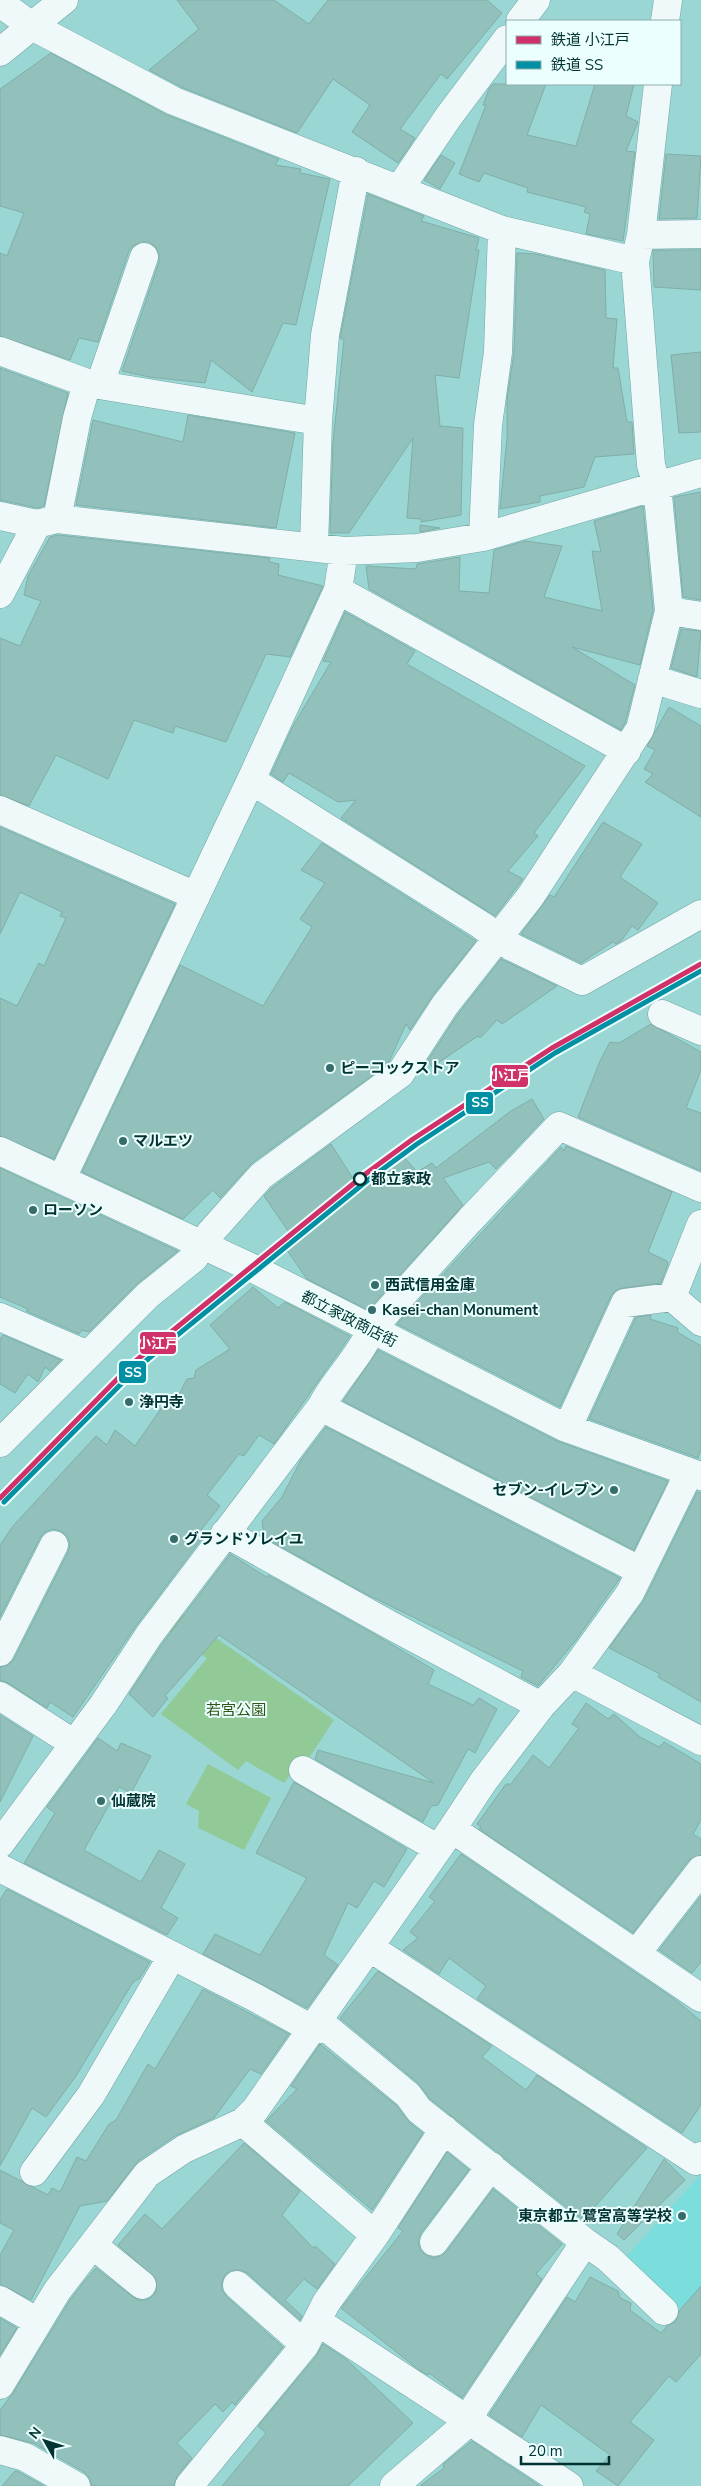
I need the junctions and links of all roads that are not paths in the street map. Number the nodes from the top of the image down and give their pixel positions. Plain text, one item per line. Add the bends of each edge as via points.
1 (64, 0) edge
2 (536, 0) edge
3 (668, 0) edge
4 (0, 4) edge
5 (521, 20) edge
6 (665, 20) edge
7 (32, 26) junction
8 (506, 40) edge
9 (0, 52) edge
10 (658, 85) edge
11 (356, 171) junction
12 (400, 188) junction
13 (502, 230) junction
14 (701, 234) edge
15 (642, 235) junction
16 (144, 257) dead end
17 (635, 261) junction
18 (0, 350) edge
19 (94, 384) junction
20 (318, 421) junction
21 (701, 473) edge
22 (656, 485) junction
23 (0, 516) edge
24 (47, 521) junction
25 (483, 537) junction
26 (314, 546) junction
27 (344, 550) junction
28 (338, 590) junction
29 (0, 594) edge
30 (669, 611) junction
31 (701, 616) edge
32 (652, 679) junction
33 (701, 694) edge
34 (626, 751) junction
35 (251, 780) junction
36 (0, 810) edge
37 (196, 896) junction
38 (701, 914) edge
39 (499, 938) junction
40 (662, 1014) dead end
41 (701, 1031) edge
42 (0, 1152) edge
43 (62, 1178) junction
44 (701, 1188) edge
45 (701, 1224) edge
46 (202, 1245) junction
47 (672, 1297) junction
48 (0, 1316) edge
49 (701, 1322) edge
50 (371, 1330) junction
51 (88, 1355) junction
52 (321, 1407) junction
53 (564, 1427) junction
54 (0, 1443) edge
55 (698, 1474) edge
56 (225, 1533) junction
57 (54, 1545) dead end
58 (641, 1571) junction
59 (0, 1652) edge
60 (572, 1673) junction
61 (0, 1696) edge
62 (541, 1706) junction
63 (701, 1741) edge
64 (73, 1743) junction
65 (303, 1770) dead end
66 (445, 1839) junction
67 (0, 1844) edge
68 (0, 1868) edge
69 (701, 1870) edge
70 (369, 1947) junction
71 (636, 1954) junction
72 (172, 1956) junction
73 (701, 1998) edge
74 (310, 2028) junction
75 (243, 2122) junction
76 (444, 2129) junction
77 (701, 2156) edge
78 (491, 2166) junction
79 (34, 2172) dead end
80 (375, 2235) junction
81 (434, 2242) dead end
82 (586, 2242) junction
83 (93, 2244) junction
84 (142, 2285) dead end
85 (237, 2285) dead end
86 (0, 2300) edge
87 (664, 2311) dead end
88 (38, 2322) junction
89 (311, 2334) junction
90 (0, 2385) edge
91 (470, 2421) junction
92 (0, 2450) edge
93 (398, 2485) edge
94 (76, 2486) edge
95 (189, 2486) edge
96 (569, 2486) edge

1 - 7 street
2 - 5 street
3 - 6 street
4 - 7 street
7 - 9 street
7 - 11 street via 174,101
8 - 12 street
10 - 15 street
11 - 12 street
11 - 20 street via 325,335
12 - 13 street
13 - 17 street
13 - 25 street via 498,352 488,425
14 - 15 street
15 - 17 street
16 - 19 street
17 - 22 street via 651,465
18 - 19 street
19 - 20 street
19 - 24 street via 77,418
20 - 26 street
21 - 22 street
22 - 25 street
22 - 30 street
23 - 24 street
24 - 26 street
24 - 29 street
25 - 27 street via 416,548
26 - 27 street
27 - 28 street
28 - 34 street
28 - 35 street
30 - 31 street
30 - 32 street
32 - 33 street
32 - 34 street via 640,729
34 - 39 street via 530,897
35 - 37 street
35 - 39 street
36 - 37 street
37 - 43 street
38 - 39 street via 582,981
39 - 46 street via 445,1005 400,1074 261,1176
40 - 41 street
42 - 43 street, 都立家政商店街
43 - 46 street, 都立家政商店街
44 - 50 street via 559,1126
45 - 47 street
46 - 50 street, 都立家政商店街
46 - 51 street via 194,1258 148,1296
47 - 49 street
47 - 53 street via 625,1303 573,1416
48 - 51 street
50 - 52 street
50 - 53 street, 都立家政商店街
51 - 54 street
52 - 56 street
52 - 58 street
53 - 55 street, 都立家政商店街
55 - 58 street
56 - 62 street
56 - 64 street
57 - 59 street
58 - 60 street via 630,1593
60 - 62 street
60 - 63 street
61 - 64 street
62 - 66 street via 483,1782
64 - 67 street
65 - 66 street
66 - 70 street
66 - 71 street
68 - 72 street
69 - 71 street
70 - 74 street via 325,2012
70 - 77 street via 696,2161
71 - 73 street
72 - 74 street
72 - 79 street via 91,2095
74 - 75 street via 255,2110
74 - 76 street via 328,2029
75 - 80 street
75 - 83 street via 184,2149 147,2174
76 - 78 street
76 - 80 street
78 - 81 street
78 - 82 street
80 - 89 street via 326,2303
82 - 87 street via 608,2258
82 - 91 street via 476,2407
83 - 84 street
83 - 88 street
85 - 89 street
86 - 88 street
88 - 90 street
89 - 91 street
89 - 95 street
91 - 93 street
91 - 96 street
92 - 94 street via 25,2457

